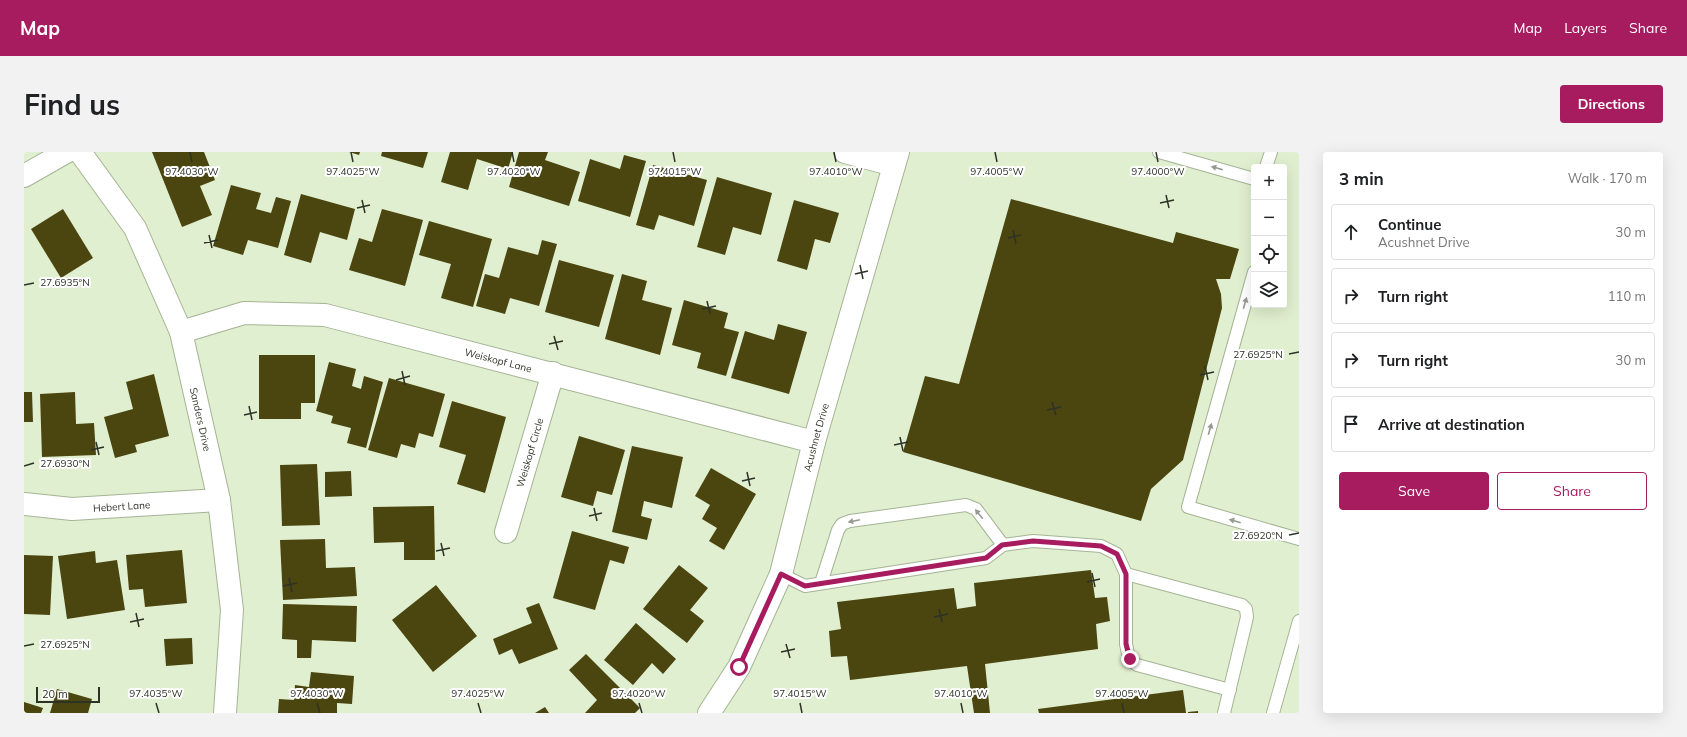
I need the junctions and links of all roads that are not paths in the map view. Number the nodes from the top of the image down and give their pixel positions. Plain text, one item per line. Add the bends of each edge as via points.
1 (66, 152) edge
2 (80, 152) edge
3 (845, 152) edge
4 (1159, 152) edge
5 (1271, 152) edge
6 (896, 159) edge
7 (1267, 164) edge
8 (24, 176) edge
9 (1251, 178) edge
10 (1251, 283) edge
11 (181, 332) junction
12 (553, 373) junction
13 (814, 442) junction
14 (219, 500) junction
15 (24, 504) edge
16 (506, 532) dead end
17 (1299, 539) edge
18 (1002, 545) junction
19 (781, 574) junction
20 (1126, 574) junction
21 (821, 583) junction
22 (1299, 621) edge
23 (1230, 690) junction
24 (225, 713) edge
25 (709, 713) edge
26 (1224, 713) edge
27 (1273, 713) edge

1 - 8 street
2 - 11 street, Sanders Drive via 135,228
3 - 6 street
9 -> 4 lane
5 - 7 lane
6 - 13 street, Acushnet Drive
17 -> 10 lane via 1188,507
11 - 12 street, Weiskopf Lane via 244,313 325,315
11 - 14 street, Sanders Drive
12 - 13 street, Weiskopf Lane
12 - 16 street, Weiskopf Circle
13 - 19 street, Acushnet Drive
14 - 15 street, Hebert Lane via 72,509
14 - 24 street, Sanders Drive via 232,610
18 - 20 lane via 1033,541 1101,546 1117,554
18 - 21 lane via 986,558
18 -> 21 lane via 976,509 966,505 850,521 842,524 838,530
19 - 21 lane via 805,586
19 - 25 street, Acushnet Drive via 739,667
20 - 23 lane via 1126,644 1130,659 1137,665
20 - 23 lane via 1242,605 1246,609 1247,618
22 - 27 lane
23 - 26 lane

